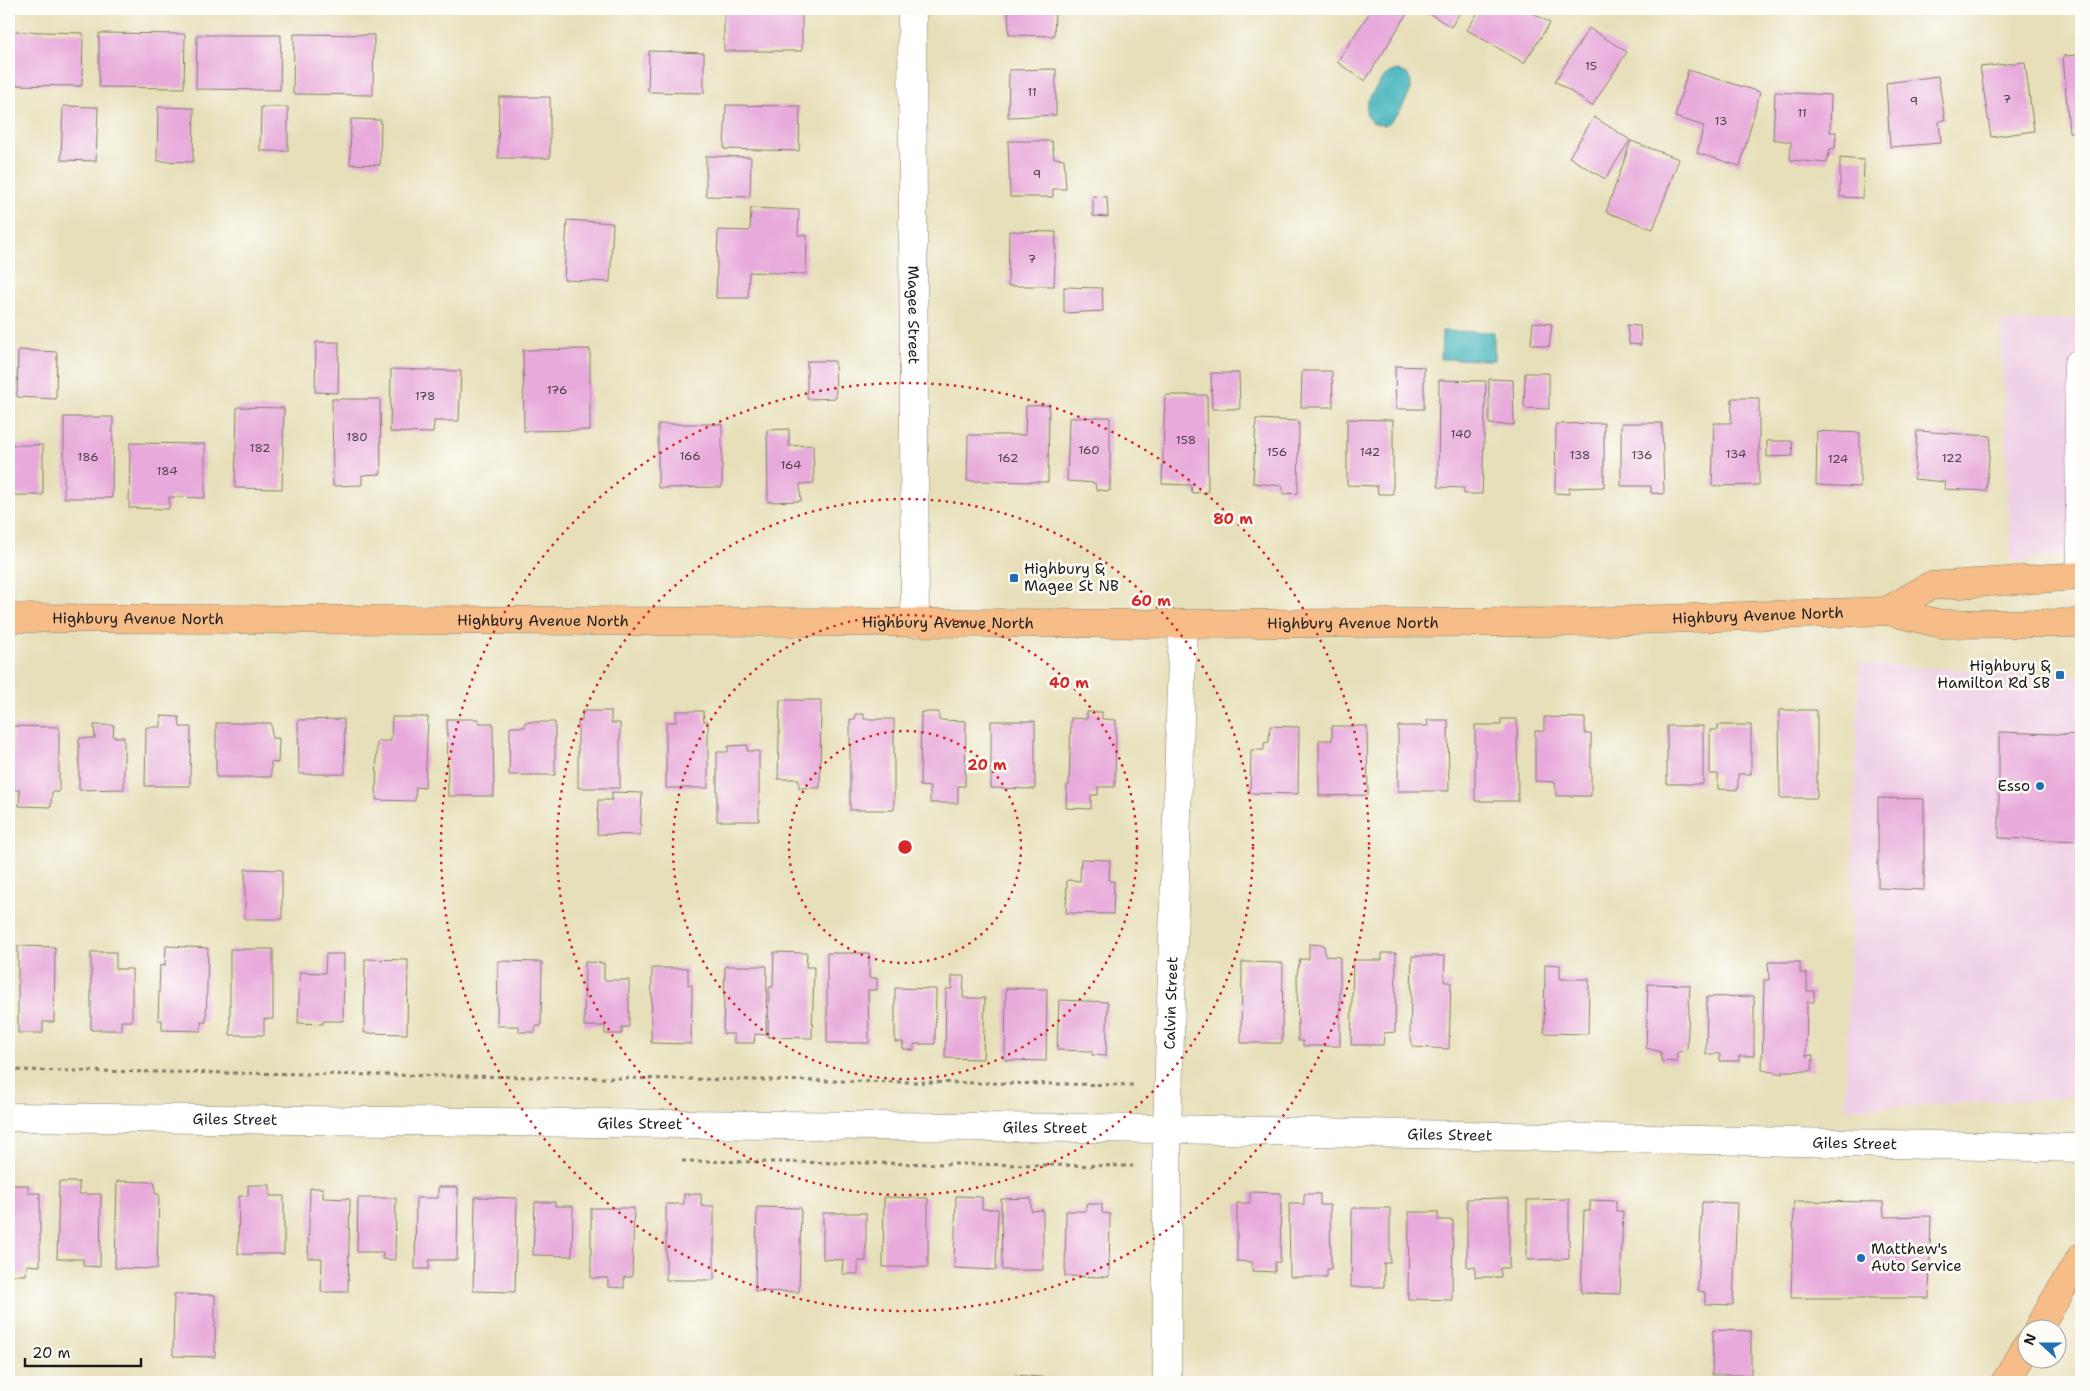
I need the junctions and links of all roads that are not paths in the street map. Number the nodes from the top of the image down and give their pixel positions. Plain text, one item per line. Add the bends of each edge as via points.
1 (912, 9) edge
2 (2078, 364) dead end
3 (2080, 473) edge
4 (2081, 576) edge
5 (1887, 611) junction
6 (9, 618) edge
7 (915, 623) junction
8 (2081, 623) edge
9 (1183, 624) junction
10 (9, 1117) edge
11 (1167, 1129) junction
12 (2081, 1148) edge
13 (2081, 1257) edge
14 (2044, 1318) edge
15 (2018, 1361) edge
16 (1167, 1382) edge
17 (2005, 1382) edge

1 - 7 street, Magee Street
2 - 3 street
3 - 4 street
4 - 5 main road, Highbury Avenue North via 1930,586
5 - 8 main road, Highbury Avenue North via 1942,624
5 - 9 main road, Highbury Avenue North via 1581,622
6 - 7 main road, Highbury Avenue North
7 - 9 main road, Highbury Avenue North
9 - 11 street, Calvin Street
10 - 11 street, Giles Street
11 - 12 street, Giles Street
11 - 16 street, Calvin Street
13 - 14 main road
15 - 17 main road

